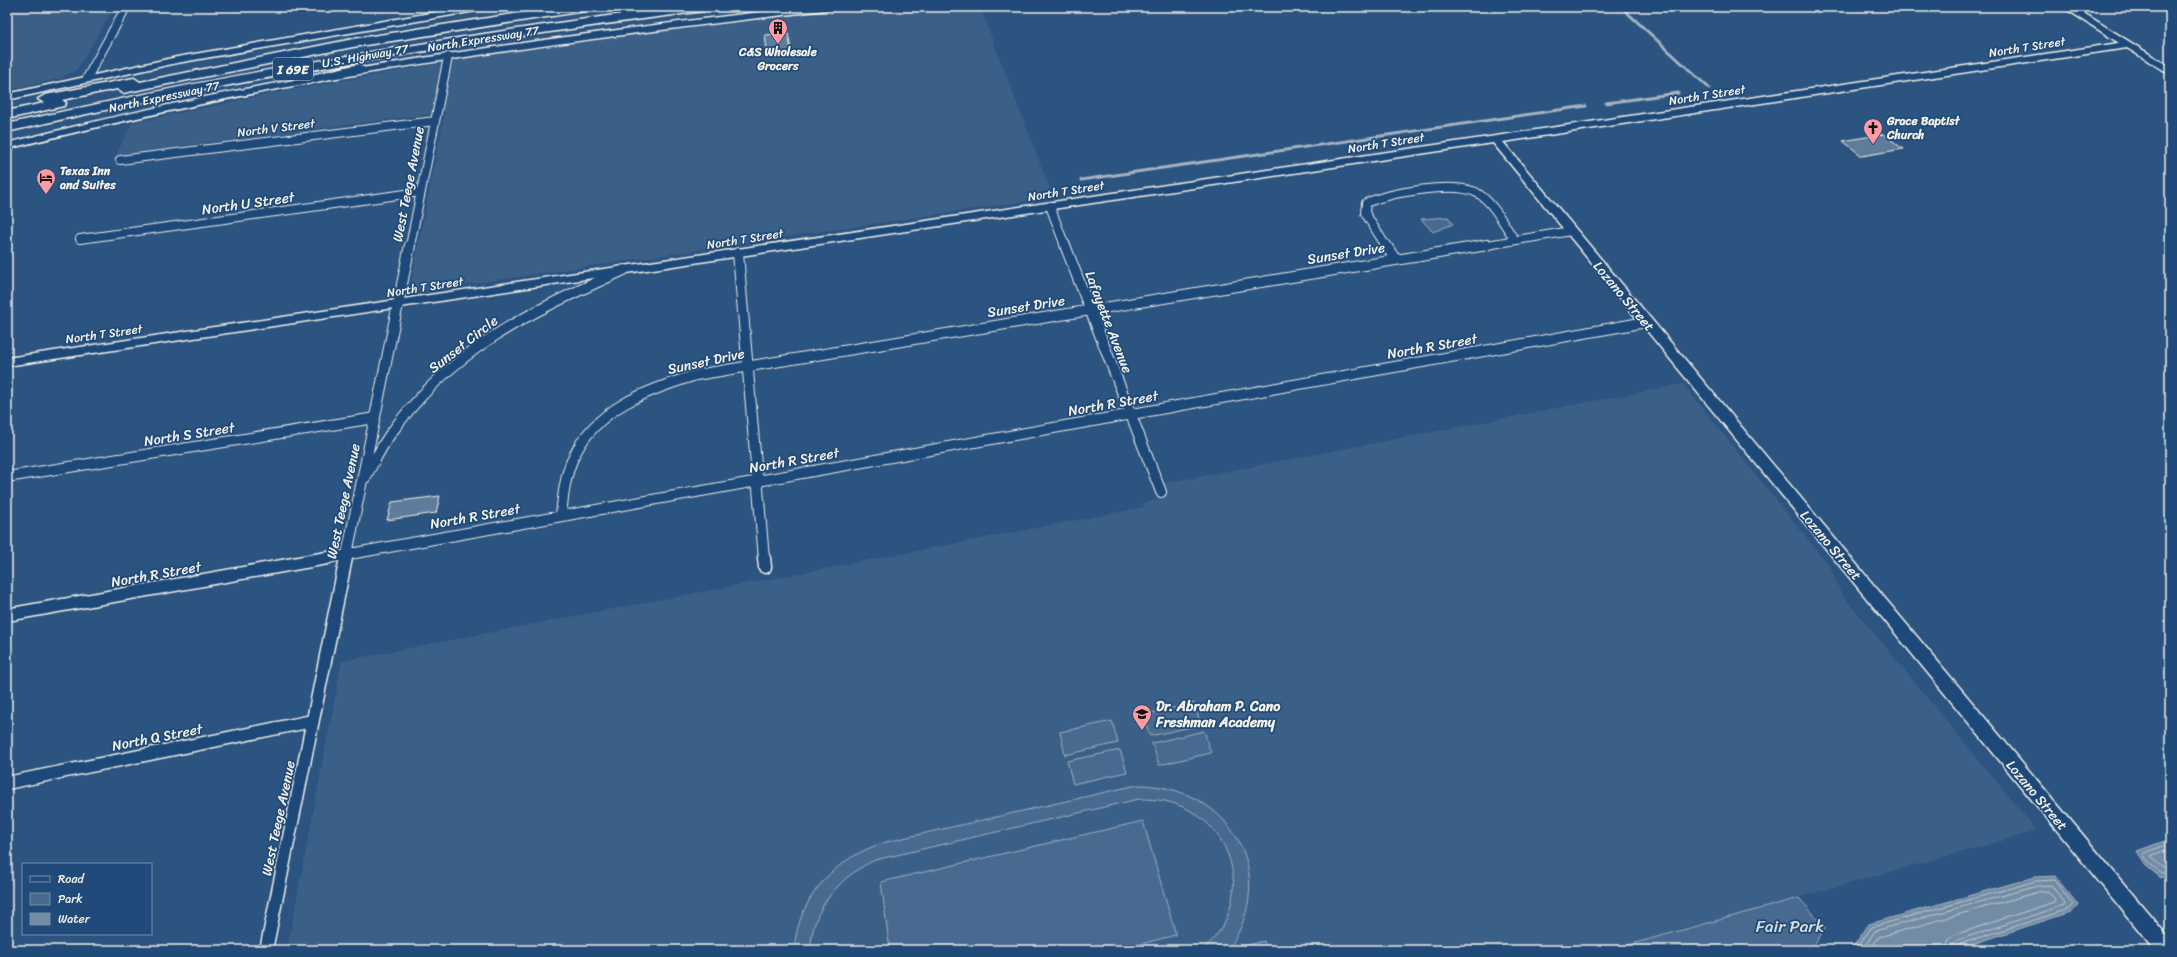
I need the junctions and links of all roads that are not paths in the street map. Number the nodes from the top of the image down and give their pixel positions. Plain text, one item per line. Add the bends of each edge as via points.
1 (126, 7) edge
2 (481, 7) edge
3 (585, 7) edge
4 (704, 7) edge
5 (826, 7) edge
6 (2068, 7) edge
7 (456, 9) edge
8 (581, 22) junction
9 (2128, 45) junction
10 (448, 57) junction
11 (2170, 71) edge
12 (202, 72) junction
13 (87, 78) junction
14 (307, 80) junction
15 (183, 90) junction
16 (7, 97) edge
17 (7, 107) edge
18 (7, 114) edge
19 (435, 121) junction
20 (7, 128) edge
21 (7, 134) edge
22 (1496, 140) junction
23 (7, 146) edge
24 (120, 160) dead end
25 (420, 192) junction
26 (1050, 206) junction
27 (1571, 231) junction
28 (80, 239) dead end
29 (1515, 240) junction
30 (738, 253) junction
31 (1395, 260) junction
32 (624, 270) junction
33 (399, 304) junction
34 (1090, 310) junction
35 (1646, 322) junction
36 (7, 362) edge
37 (748, 366) junction
38 (1129, 414) junction
39 (375, 418) junction
40 (7, 477) edge
41 (756, 481) junction
42 (360, 487) junction
43 (1160, 492) dead end
44 (561, 515) junction
45 (346, 553) junction
46 (765, 567) dead end
47 (7, 615) edge
48 (312, 721) junction
49 (7, 782) edge
50 (266, 950) edge
51 (2167, 950) edge

1 - 13 street
2 - 7 street
3 - 12 highway, U.S. Highway 77 / I 69E via 453,26
4 - 8 highway, U.S. Highway 77 / I 69E
5 - 10 street, North Expressway 77
6 - 9 street
7 - 13 street
8 - 14 highway via 377,63
8 - 15 highway, U.S. Highway 77 / I 69E via 450,41
9 - 11 street
9 - 22 street, North T Street
10 - 14 street, North Expressway 77
10 - 19 street, West Teege Avenue
12 - 17 highway via 85,90
12 - 18 highway, U.S. Highway 77 / I 69E
13 - 16 street
14 - 23 street, North Expressway 77
15 - 20 highway, U.S. Highway 77 / I 69E via 141,97
15 - 21 highway
19 - 24 street, North V Street
19 - 25 street, West Teege Avenue
22 - 26 street, North T Street
22 - 27 street, Lozano Street
25 - 28 street, North U Street
25 - 33 street, West Teege Avenue
26 - 30 street, North T Street
26 - 34 street, Lafayette Avenue
27 - 29 street, Sunset Drive
27 - 35 street, Lozano Street
29 - 31 street, Sunset Drive
29 - 31 street via 1481,195 1468,188 1449,188 1375,199 1366,204 1364,212
30 - 32 street, North T Street
30 - 37 street
31 - 34 street, Sunset Drive
32 - 33 street, North T Street
32 - 42 street, Sunset Circle via 536,311 494,335 461,360 415,404 389,437
33 - 36 street, North T Street
33 - 39 street, West Teege Avenue
34 - 37 street, Sunset Drive
34 - 38 street, Lafayette Avenue
35 - 38 street, North R Street
35 - 51 street, Lozano Street
37 - 41 street
37 - 44 street, Sunset Drive via 696,375 660,386 606,414 586,435 573,456 565,478
38 - 41 street, North R Street
38 - 43 street, Lafayette Avenue
39 - 40 street, North S Street
39 - 42 street, West Teege Avenue
41 - 44 street, North R Street
41 - 46 street
42 - 45 street, West Teege Avenue
44 - 45 street, North R Street
45 - 47 street, North R Street
45 - 48 street, West Teege Avenue
48 - 49 street, North Q Street
48 - 50 street, West Teege Avenue

